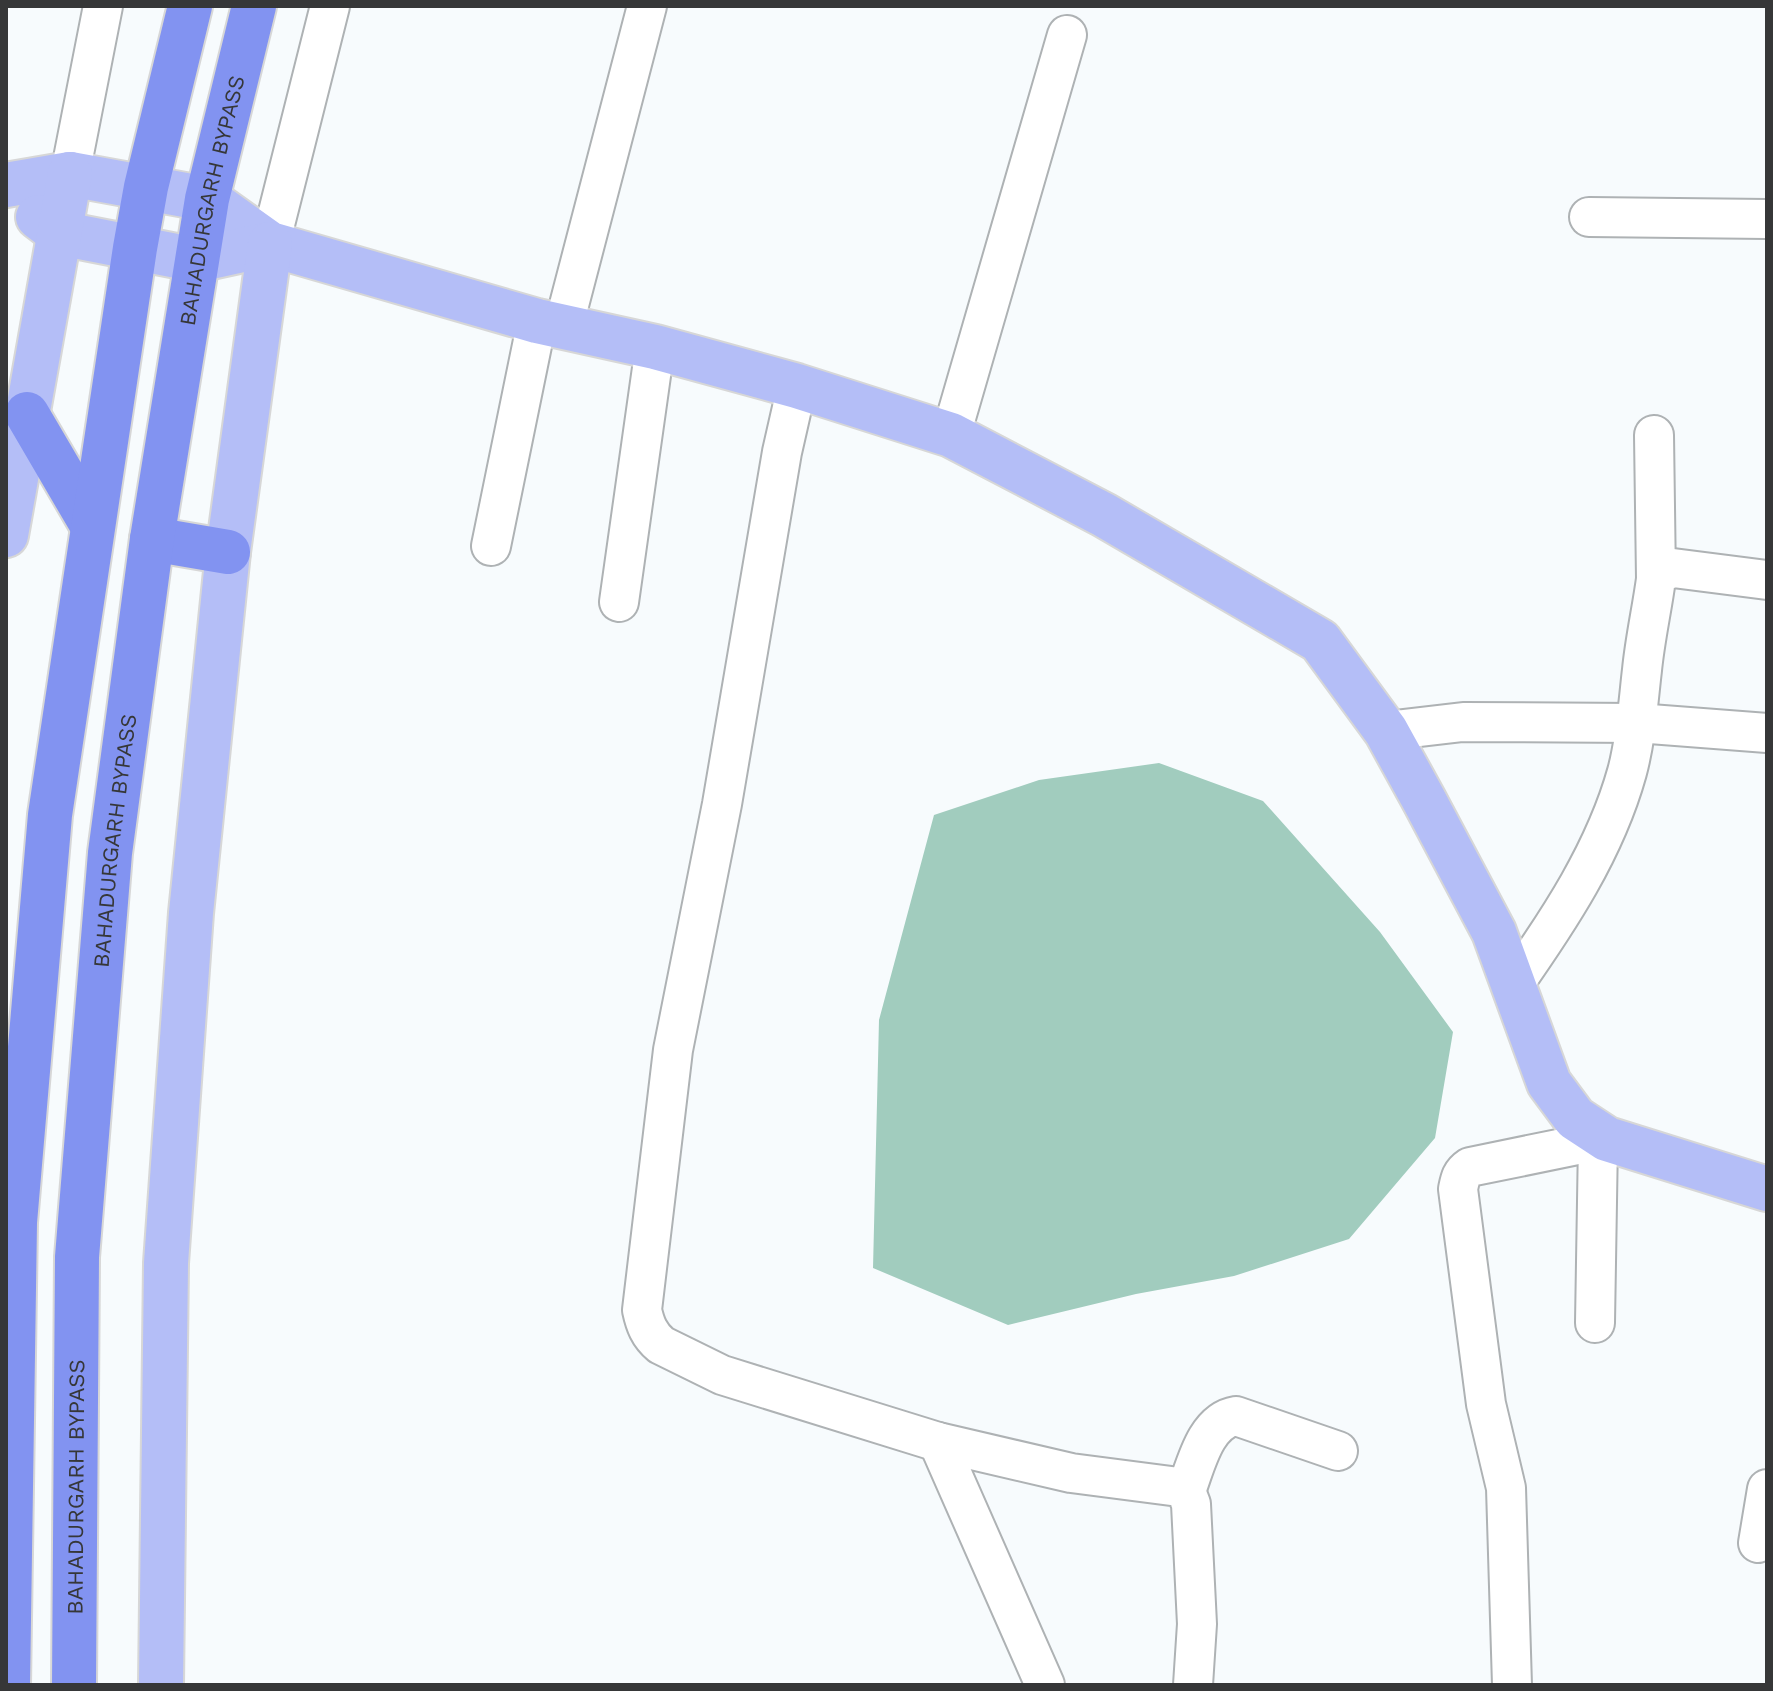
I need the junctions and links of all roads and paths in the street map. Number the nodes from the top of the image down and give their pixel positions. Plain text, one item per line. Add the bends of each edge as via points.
1 (103, 6) edge
2 (190, 6) edge
3 (254, 6) edge
4 (330, 6) edge
5 (647, 6) edge
6 (1067, 35) dead end
7 (70, 174) junction
8 (6, 185) edge
9 (146, 187) junction
10 (6, 192) edge
11 (207, 199) junction
12 (1589, 217) dead end
13 (1767, 219) edge
14 (59, 233) junction
15 (270, 244) junction
16 (135, 248) junction
17 (197, 260) junction
18 (550, 324) junction
19 (655, 347) junction
20 (797, 386) junction
21 (27, 414) junction
22 (951, 435) junction
23 (1654, 435) dead end
24 (92, 525) junction
25 (6, 535) edge
26 (152, 539) junction
27 (491, 546) dead end
28 (228, 552) junction
29 (1656, 579) junction
30 (1767, 580) edge
31 (619, 602) dead end
32 (1637, 723) junction
33 (1386, 731) junction
34 (1767, 733) edge
35 (1512, 987) junction
36 (1602, 1140) junction
37 (1767, 1189) edge
38 (1595, 1323) dead end
39 (938, 1442) junction
40 (1338, 1451) dead end
41 (1767, 1489) edge
42 (1186, 1491) junction
43 (1758, 1543) dead end
44 (8, 1685) edge
45 (74, 1685) edge
46 (161, 1685) edge
47 (1045, 1685) edge
48 (1193, 1685) edge
49 (1512, 1685) edge

1 - 7 street
2 - 9 highway
3 - 11 highway, BAHADURGARH BYPASS
4 - 15 street
5 - 18 street
6 - 22 street
7 - 8 main road
7 - 9 main road
7 - 14 main road
9 - 11 main road
9 - 16 highway
10 - 14 main road
11 - 15 main road
11 - 17 highway, BAHADURGARH BYPASS
12 - 13 street
14 - 16 main road
14 - 21 main road
15 - 17 main road
15 - 18 main road
15 - 28 main road
16 - 17 main road
16 - 24 highway
17 - 26 highway, BAHADURGARH BYPASS
18 - 19 main road
18 - 27 street
19 - 20 main road
19 - 31 street
20 - 22 main road
20 - 39 street via 673,1050 642,1310 648,1330 661,1345 722,1375
21 - 24 highway
21 - 25 main road
22 - 33 main road via 1104,515 1320,641
23 - 29 street
24 - 44 highway via 50,815 15,1222
26 - 28 highway
26 - 45 highway, BAHADURGARH BYPASS via 110,853 77,1257
28 - 46 main road via 191,913 166,1263
29 - 30 street via 1673,568
29 - 32 street
32 - 33 street via 1463,722
32 - 34 street
32 - 35 street via 1626,773 1601,841 1558,921
33 - 35 main road via 1494,932
35 - 36 main road via 1549,1083 1575,1118
36 - 37 main road
36 - 38 street
36 - 49 street via 1470,1167 1458,1189 1486,1404 1506,1488
39 - 42 street via 1071,1473
39 - 47 street
40 - 42 street via 1236,1416 1226,1418 1207,1440
41 - 43 street
42 - 48 street via 1197,1624

